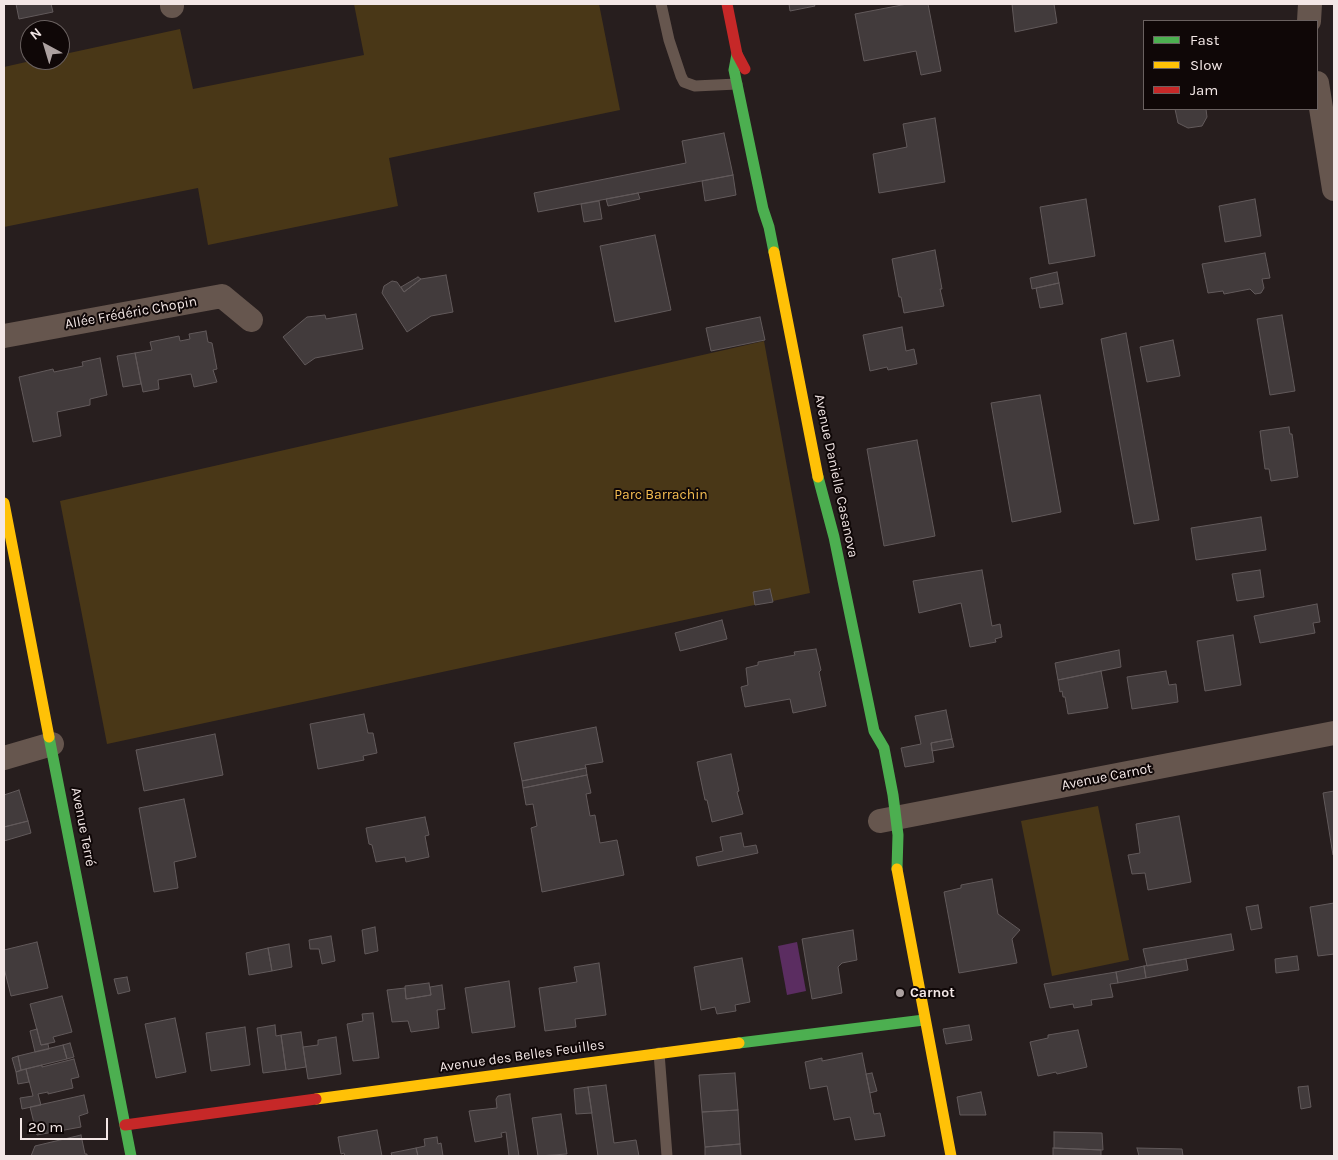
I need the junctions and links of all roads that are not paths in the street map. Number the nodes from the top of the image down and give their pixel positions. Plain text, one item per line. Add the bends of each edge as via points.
1 (661, 4) edge
2 (727, 4) edge
3 (1310, 4) edge
4 (1309, 20) edge
5 (737, 54) junction
6 (737, 84) junction
7 (1318, 89) edge
8 (1334, 189) edge
9 (769, 227) junction
10 (252, 320) dead end
11 (4, 336) edge
12 (4, 503) edge
13 (874, 731) junction
14 (1334, 733) edge
15 (52, 744) junction
16 (871, 746) dead end
17 (4, 758) edge
18 (884, 821) junction
19 (888, 848) dead end
20 (898, 872) junction
21 (924, 1020) junction
22 (659, 1053) junction
23 (125, 1125) junction
24 (131, 1156) edge
25 (667, 1156) edge
26 (950, 1156) edge

1 - 6 lane via 669,40 684,82 695,86
2 - 5 street, Avenue Danielle Casanova
3 - 4 street
5 - 6 street, Avenue Danielle Casanova via 734,70
5 - 9 street, Avenue Danielle Casanova via 744,67 772,206
6 - 9 street, Avenue Danielle Casanova
7 - 8 street
9 - 13 street, Avenue Danielle Casanova via 821,491 834,537
10 - 11 street, Allée Frédéric Chopin via 222,296
12 - 15 street, Avenue Terré
13 - 16 street, Avenue Danielle Casanova
13 - 18 street, Avenue Danielle Casanova via 884,748
14 - 18 street, Avenue Carnot
15 - 17 street
15 - 23 street, Avenue Terré
18 - 20 street, Avenue Danielle Casanova via 898,835
19 - 20 street, Avenue Danielle Casanova
20 - 21 street, Avenue Danielle Casanova
21 - 22 street, Avenue des Belles Feuilles
21 - 26 street, Avenue Danielle Casanova
22 - 23 street, Avenue des Belles Feuilles
22 - 25 lane
23 - 24 street, Avenue Terré

